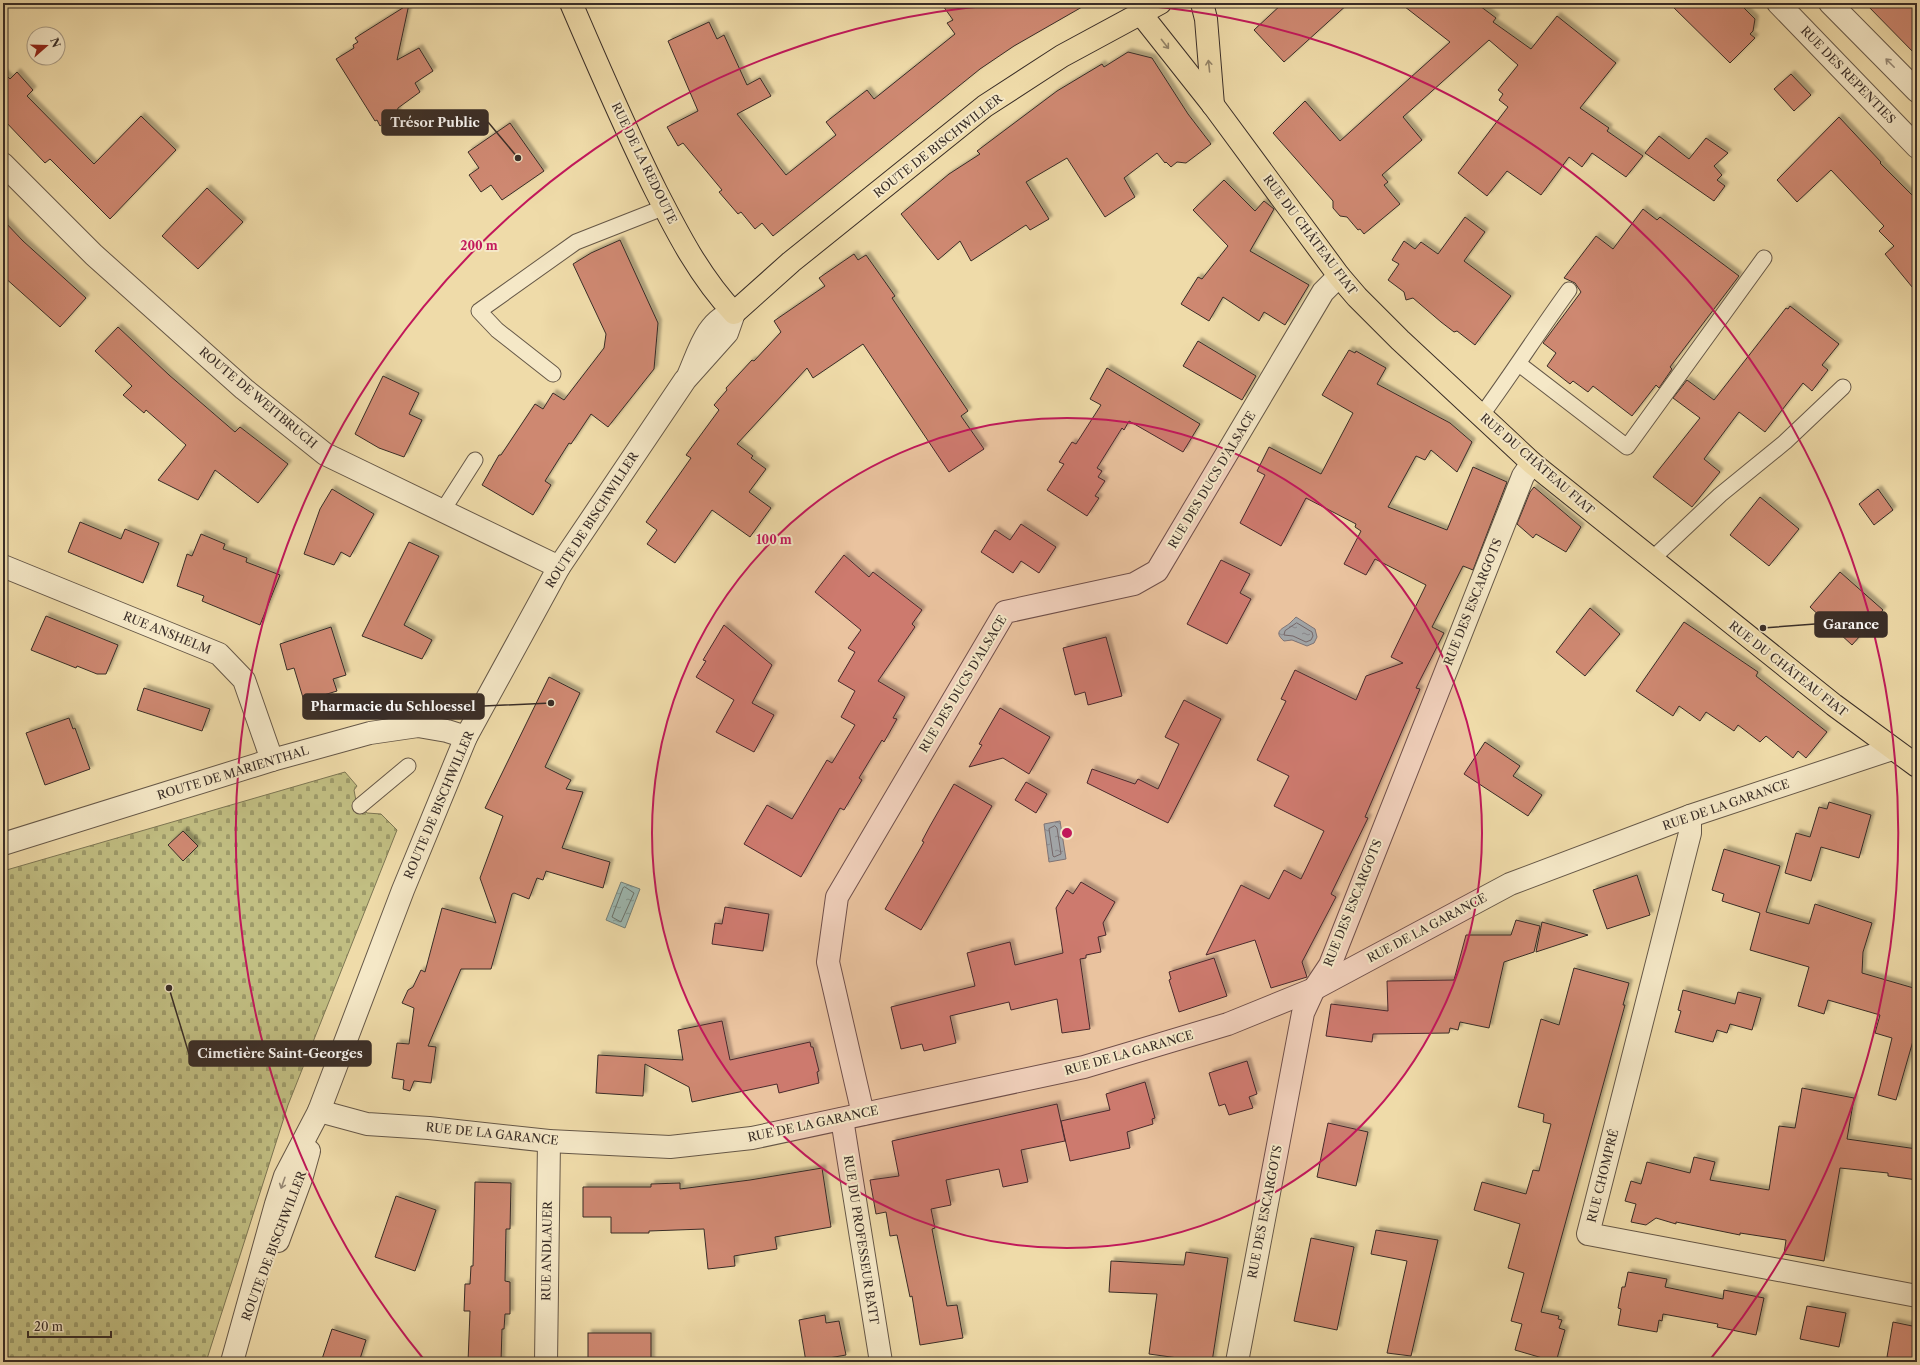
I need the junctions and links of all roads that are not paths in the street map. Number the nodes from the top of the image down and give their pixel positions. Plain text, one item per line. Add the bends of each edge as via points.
1 (571, 3) edge
2 (1160, 3) edge
3 (1202, 3) edge
4 (1778, 3) edge
5 (1830, 3) edge
6 (1141, 14) junction
7 (1917, 91) edge
8 (1213, 105) junction
9 (1917, 147) edge
10 (3, 164) edge
11 (665, 207) junction
12 (1764, 258) dead end
13 (1339, 276) junction
14 (1569, 290) dead end
15 (734, 313) junction
16 (1519, 364) junction
17 (553, 374) dead end
18 (1843, 387) dead end
19 (1481, 416) junction
20 (475, 460) dead end
21 (1532, 463) junction
22 (443, 510) junction
23 (1651, 560) junction
24 (3, 566) edge
25 (559, 567) junction
26 (466, 737) junction
27 (1892, 749) junction
28 (272, 760) junction
29 (408, 766) dead end
30 (1917, 766) edge
31 (360, 806) dead end
32 (1690, 816) junction
33 (3, 844) edge
34 (1314, 989) junction
35 (319, 1111) junction
36 (863, 1114) junction
37 (842, 1119) junction
38 (549, 1140) junction
39 (1917, 1296) edge
40 (232, 1362) edge
41 (546, 1362) edge
42 (881, 1362) edge
43 (1237, 1362) edge

1 - 11 main road, RUE DE LA REDOUTE via 628,135
2 - 6 main road, ROUTE DE BISCHWILLER
8 -> 3 main road via 1206,19
4 - 9 street, RUE DES REPENTIES
7 -> 5 street
6 -> 8 main road, RUE DU CHÂTEAU FIAT
6 - 15 main road, ROUTE DE BISCHWILLER via 1062,56 985,106 791,262
8 - 13 main road, RUE DU CHÂTEAU FIAT
10 - 22 street, ROUTE DE WEITBRUCH via 94,255 244,389 325,454
11 - 15 main road, RUE DE LA REDOUTE via 697,267
11 - 17 lane via 576,242 479,311 497,330
12 - 16 lane via 1627,447
13 - 19 main road, RUE DU CHÂTEAU FIAT via 1395,335
13 - 36 street, RUE DES DUCS D'ALSACE via 1323,292 1157,571 1134,584 1005,612 837,897 828,962
14 - 16 lane via 1535,336
15 - 25 street, ROUTE DE BISCHWILLER via 727,333 688,376
16 - 19 lane
18 - 23 lane via 1784,442 1720,495
19 - 21 main road, RUE DU CHÂTEAU FIAT
20 - 22 lane
21 - 23 main road, RUE DU CHÂTEAU FIAT
21 - 34 street, RUE DES ESCARGOTS via 1523,476 1330,964
22 - 25 street, ROUTE DE WEITBRUCH
23 - 27 main road, RUE DU CHÂTEAU FIAT
24 - 28 street, RUE ANSHELM via 219,654 244,680
25 - 26 street, ROUTE DE BISCHWILLER
26 - 28 street, ROUTE DE MARIENTHAL via 418,726 370,733
26 - 35 street, ROUTE DE BISCHWILLER via 403,890
27 - 30 main road, RUE DU CHÂTEAU FIAT
27 - 32 street, RUE DE LA GARANCE
28 - 33 street, ROUTE DE MARIENTHAL
29 - 31 lane
32 - 34 street, RUE DE LA GARANCE via 1510,884
32 - 39 street, RUE CHOMPRÉ via 1690,832 1588,1234
34 - 36 street, RUE DE LA GARANCE via 1228,1024 1084,1067
34 - 43 street, RUE DES ESCARGOTS via 1303,1013
35 - 38 street, RUE DE LA GARANCE via 367,1124
35 - 40 street, ROUTE DE BISCHWILLER via 291,1208 240,1334
36 - 37 street, RUE DE LA GARANCE
37 - 38 street, RUE DE LA GARANCE via 752,1138 670,1147
37 - 42 street, RUE DU PROFESSEUR BATT
38 - 41 street, RUE ANDLAUER

